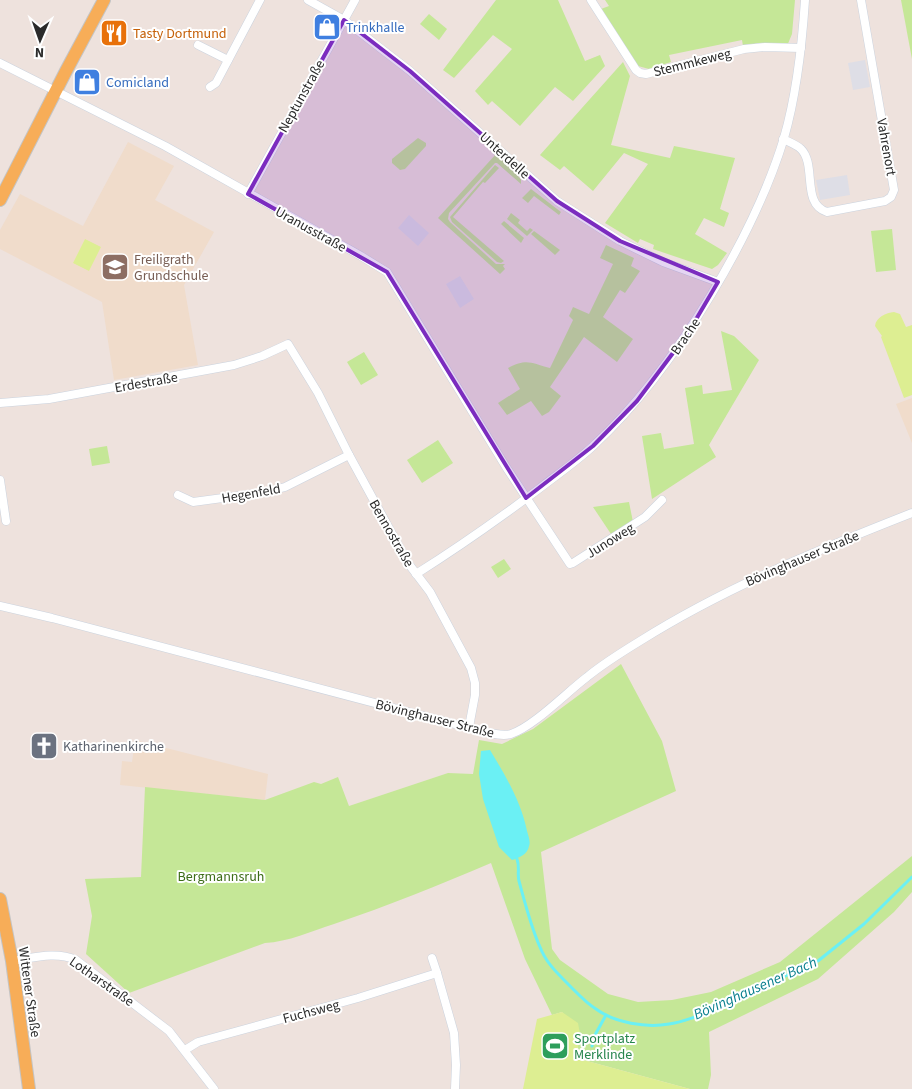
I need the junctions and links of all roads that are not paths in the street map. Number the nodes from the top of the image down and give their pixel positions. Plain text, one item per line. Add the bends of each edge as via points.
1 (104, 0) edge
2 (260, 0) edge
3 (308, 0) edge
4 (355, 0) edge
5 (591, 0) edge
6 (805, 0) edge
7 (861, 0) edge
8 (344, 20) junction
9 (198, 45) dead end
10 (802, 48) junction
11 (228, 60) junction
12 (0, 63) edge
13 (210, 88) dead end
14 (56, 91) junction
15 (783, 139) junction
16 (248, 194) junction
17 (0, 200) edge
18 (718, 282) junction
19 (288, 344) joint
20 (0, 403) edge
21 (348, 455) junction
22 (0, 480) edge
23 (178, 495) dead end
24 (526, 498) junction
25 (662, 500) dead end
26 (912, 513) edge
27 (6, 521) dead end
28 (416, 574) junction
29 (0, 606) edge
30 (469, 727) junction
31 (0, 899) edge
32 (432, 958) dead end
33 (12, 961) junction
34 (437, 973) junction
35 (185, 1050) junction
36 (30, 1089) edge
37 (214, 1089) edge
38 (454, 1089) edge

1 - 14 main road
2 - 11 street
3 - 8 street, Unterdelle
4 - 8 street, Neptunstraße
5 - 10 street, Stemmkeweg via 640,73 744,49
6 - 10 street, Brache
7 - 15 street, Vahrenort via 894,190 891,197 885,201 827,212 820,210 815,203 806,157 801,149
8 - 16 street, Neptunstraße
8 - 18 street, Unterdelle via 410,71 556,201 620,241 663,262
9 - 11 street
10 - 15 street, Brache
11 - 13 street
12 - 14 street, Uranusstraße
14 - 16 street, Uranusstraße via 165,146
14 - 17 main road
15 - 18 street, Brache via 758,209
16 - 24 street, Uranusstraße via 387,272
18 - 24 street, Brache via 688,333 637,402 593,446
19 - 20 street, Erdestraße via 234,366 49,399
19 - 21 street, Bennostraße via 318,393
21 - 23 street, Hegenfeld via 286,487 267,492 193,502
21 - 28 street, Bennostraße
22 - 27 street
24 - 25 street, Junoweg via 570,564 645,517
24 - 28 street, Brache
26 - 30 street, Bövinghauser Straße via 750,580 690,611 606,663 527,725 510,734
28 - 30 street, Bennostraße via 430,592 471,668 475,695
29 - 30 street, Bövinghauser Straße
31 - 33 main road, Wittener Straße
32 - 34 street
33 - 35 street, Lotharstraße via 68,956 159,1022
33 - 36 main road, Wittener Straße
34 - 35 street, Fuchsweg via 198,1042
34 - 38 street via 454,1032
35 - 37 street, Lotharstraße

